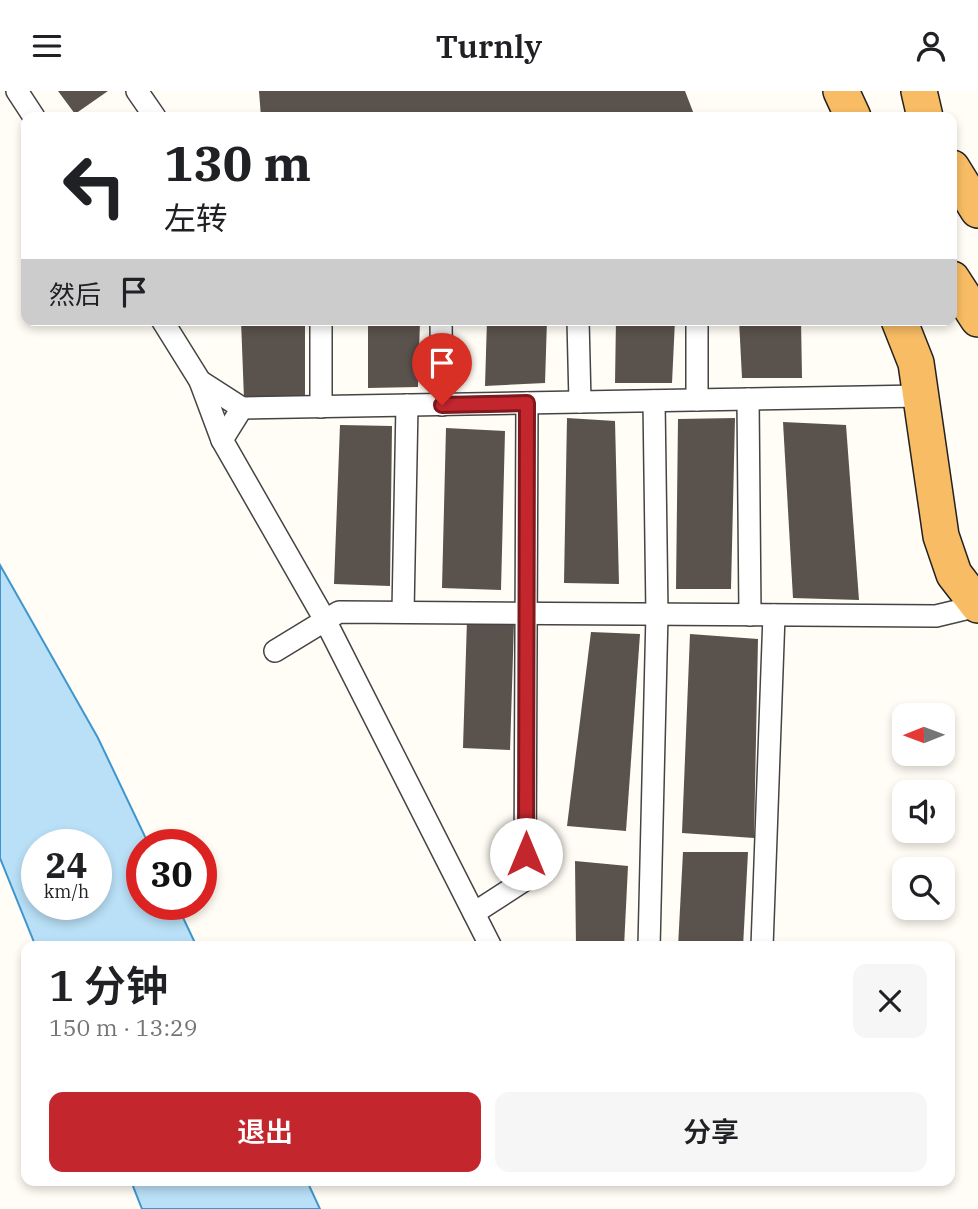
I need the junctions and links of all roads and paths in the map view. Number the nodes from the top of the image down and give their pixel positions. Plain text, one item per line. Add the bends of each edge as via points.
1 (17, 91) edge
2 (137, 91) edge
3 (816, 91) edge
4 (841, 91) edge
5 (919, 91) edge
6 (31, 112) edge
7 (152, 112) edge
8 (823, 112) edge
9 (851, 112) edge
10 (924, 112) edge
11 (957, 177) edge
12 (978, 210) edge
13 (957, 287) edge
14 (978, 319) edge
15 (166, 326) edge
16 (321, 326) edge
17 (441, 326) edge
18 (578, 326) edge
19 (697, 326) edge
20 (901, 326) edge
21 (200, 381) junction
22 (921, 396) junction
23 (748, 399) junction
24 (698, 400) junction
25 (654, 401) junction
26 (580, 402) junction
27 (527, 403) junction
28 (407, 405) junction
29 (442, 405) junction
30 (321, 407) junction
31 (242, 408) junction
32 (222, 440) junction
33 (978, 605) edge
34 (403, 612) junction
35 (527, 613) junction
36 (657, 614) junction
37 (750, 615) junction
38 (775, 615) junction
39 (325, 620) junction
40 (275, 651) dead end
41 (474, 913) junction
42 (488, 941) edge
43 (649, 941) edge
44 (762, 941) edge

1 - 6 street
2 - 7 street
3 - 8 highway
4 - 9 highway
5 - 10 highway
11 - 12 highway
13 - 14 highway
15 - 21 street
16 - 30 street
17 - 29 street
18 - 26 street
19 - 24 street
20 - 22 highway via 916,363
21 - 31 street
21 - 32 street
22 - 23 street
22 - 33 highway via 941,536 954,574
23 - 24 street
23 - 37 street
24 - 25 street
25 - 26 street
25 - 36 street
26 - 27 street
27 - 29 street
27 - 35 street
28 - 29 street
28 - 30 street
28 - 34 street
30 - 31 street
31 - 32 street
32 - 39 street
33 - 38 street via 936,616
34 - 35 street
34 - 39 street via 339,611
35 - 36 street
35 - 41 street via 525,880
36 - 37 street
36 - 43 street
37 - 38 street
38 - 44 street
39 - 40 street
39 - 41 street
41 - 42 street

